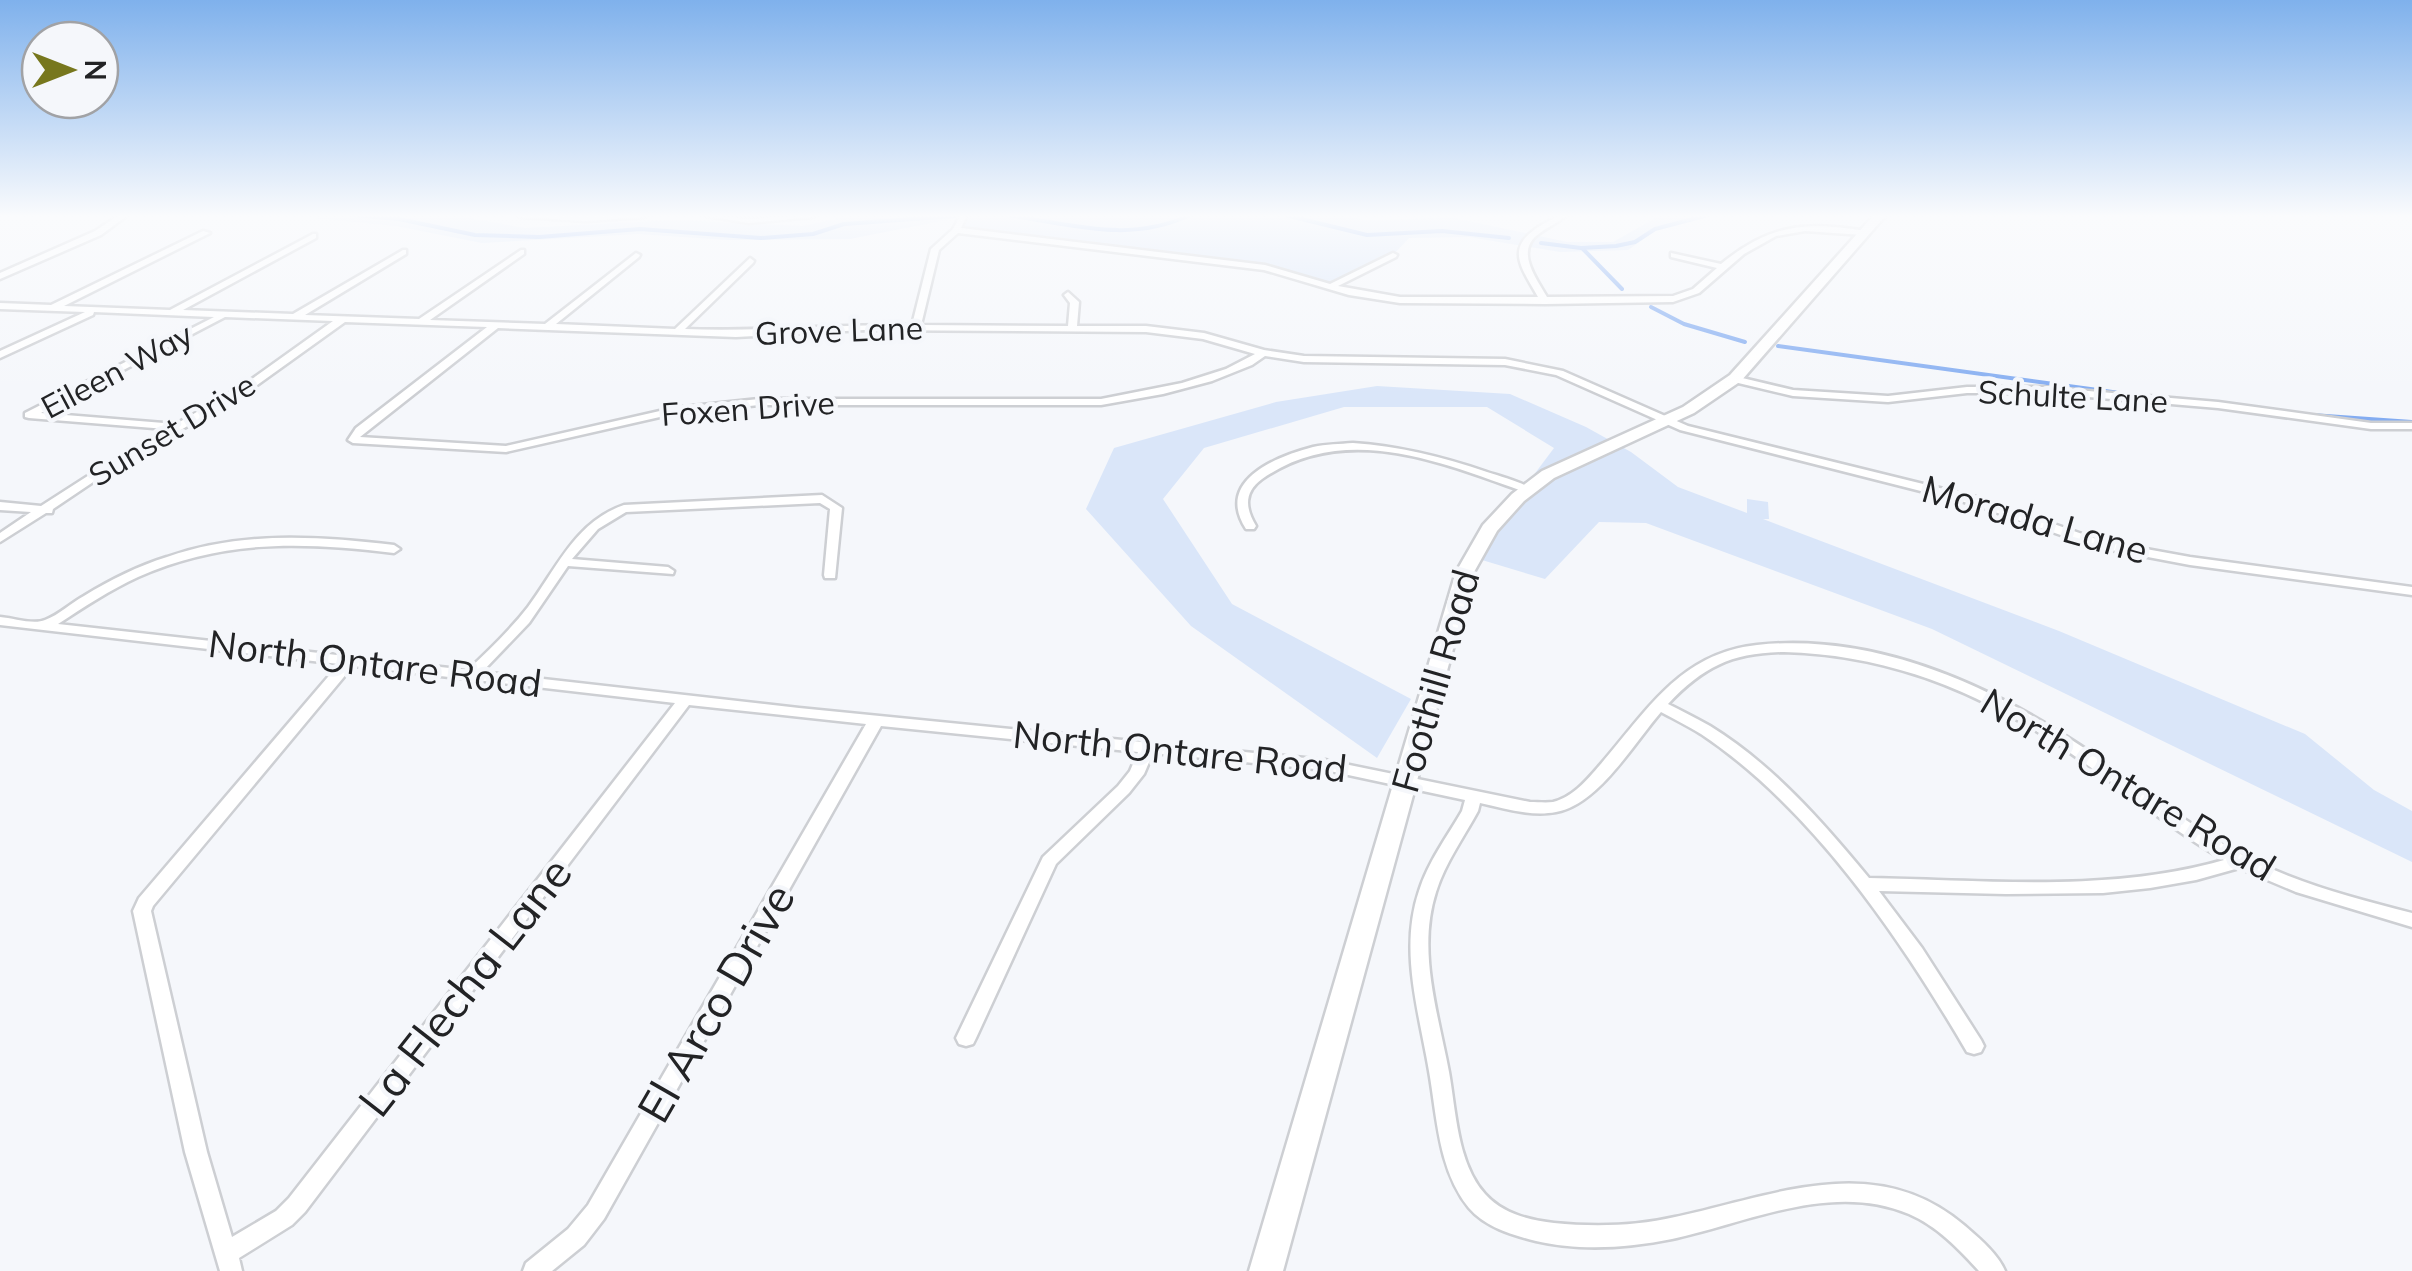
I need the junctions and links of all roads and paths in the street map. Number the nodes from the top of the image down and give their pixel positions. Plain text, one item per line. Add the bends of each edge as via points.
1 (121, 274) edge
2 (243, 274) edge
3 (366, 274) edge
4 (490, 274) edge
5 (612, 274) edge
6 (735, 274) edge
7 (929, 274) edge
8 (1294, 274) edge
9 (1354, 274) edge
10 (1532, 274) edge
11 (1718, 274) edge
12 (1828, 274) edge
13 (1332, 286) junction
14 (1068, 295) dead end
15 (1545, 301) junction
16 (0, 306) edge
17 (52, 308) junction
18 (96, 310) junction
19 (170, 314) junction
20 (224, 315) junction
21 (295, 318) junction
22 (344, 319) junction
23 (422, 322) junction
24 (496, 325) junction
25 (547, 327) junction
26 (916, 328) junction
27 (1072, 328) junction
28 (677, 332) junction
29 (1262, 352) junction
30 (0, 355) edge
31 (1734, 379) junction
32 (1664, 420) junction
33 (2412, 426) edge
34 (177, 428) junction
35 (1526, 488) junction
36 (0, 506) edge
37 (48, 510) junction
38 (1250, 526) dead end
39 (0, 538) edge
40 (394, 549) dead end
41 (565, 562) junction
42 (668, 571) dead end
43 (830, 574) dead end
44 (2412, 591) edge
45 (0, 621) edge
46 (47, 625) junction
47 (351, 659) junction
48 (471, 675) junction
49 (686, 699) junction
50 (1661, 706) junction
51 (877, 719) junction
52 (1147, 746) junction
53 (1406, 783) junction
54 (1473, 798) junction
55 (2241, 861) junction
56 (1864, 884) junction
57 (2412, 920) edge
58 (966, 1038) dead end
59 (1974, 1046) dead end
60 (228, 1262) edge
61 (534, 1271) edge
62 (1266, 1271) edge
63 (1994, 1271) edge

1 - 17 street
2 - 19 street
3 - 21 street
4 - 23 street
5 - 25 street
6 - 28 street
7 - 26 street
8 - 13 street
9 - 13 street
10 - 15 street
11 - 15 street via 1684,297
12 - 31 main road, Foothill Road
13 - 15 street via 1400,300
14 - 27 street via 1075,302
16 - 17 street, Grove Lane
17 - 18 street, Grove Lane
18 - 19 street, Grove Lane
18 - 30 street
19 - 20 street, Grove Lane
20 - 21 street, Grove Lane
20 - 34 street, Eileen Way via 29,415
21 - 22 street, Grove Lane
22 - 23 street, Grove Lane
22 - 34 street, Sunset Drive
23 - 24 street, Grove Lane
24 - 25 street, Grove Lane
24 - 29 street, Foxen Drive via 353,440 506,449 673,411 759,402 1101,402 1226,371
25 - 28 street, Grove Lane
26 - 27 street, Grove Lane
26 - 28 street, Grove Lane
27 - 29 street, Grove Lane via 1187,333
29 - 32 street, Grove Lane via 1529,365
31 - 32 main road, Foothill Road
31 - 33 street, Schulte Lane via 1799,394 1888,399 2041,390
32 - 35 main road, Foothill Road via 1581,454
32 - 44 street, Morada Lane via 1976,501 2109,546
34 - 37 street, Sunset Drive
35 - 38 street via 1389,449 1329,446 1292,455 1251,481 1241,497
35 - 53 main road, Foothill Road via 1484,533 1466,572
36 - 37 street
37 - 39 street, Sunset Drive
40 - 46 street via 290,538 225,545 134,574
41 - 42 street
41 - 43 street via 595,524 624,509 814,498 836,508
41 - 48 street via 529,615
45 - 46 street, North Ontare Road
46 - 47 street, North Ontare Road
47 - 48 street, North Ontare Road
47 - 60 street via 142,911
48 - 49 street, North Ontare Road
49 - 51 street, North Ontare Road
49 - 60 street, La Flecha Lane via 297,1205
50 - 54 street, North Ontare Road via 1570,802 1538,809
50 - 55 street, North Ontare Road via 1701,666 1748,650 1830,650 1890,660 1945,678 2032,721
50 - 56 street via 1738,752
51 - 52 street, North Ontare Road
51 - 61 street, El Arco Drive via 596,1212
52 - 53 street, North Ontare Road via 1325,764
52 - 58 street via 1148,757 1128,786 1049,861
53 - 54 street, North Ontare Road
53 - 62 main road, Foothill Road
54 - 63 street via 1426,895 1421,952 1454,1150 1470,1189 1488,1211 1533,1229 1580,1235 1671,1230 1822,1194 1880,1196 1945,1222
55 - 56 street via 2191,878 2130,885
55 - 57 street, North Ontare Road via 2304,889
56 - 59 street via 1918,953

